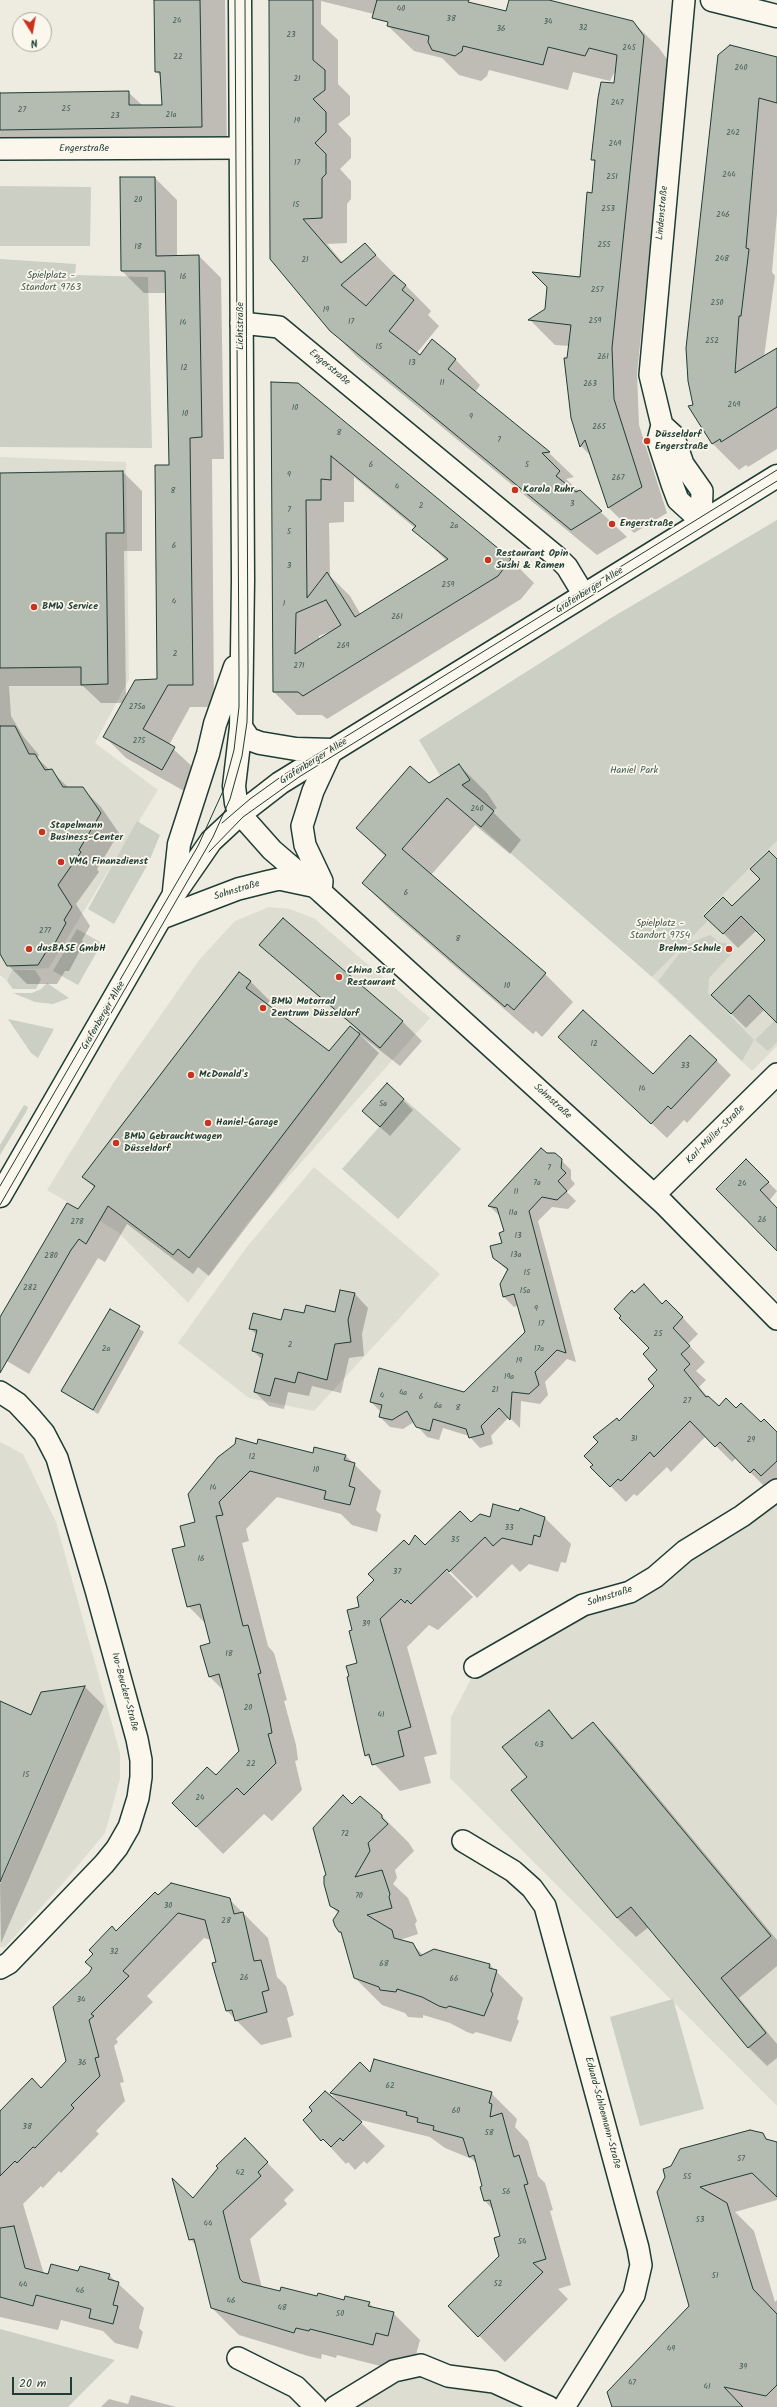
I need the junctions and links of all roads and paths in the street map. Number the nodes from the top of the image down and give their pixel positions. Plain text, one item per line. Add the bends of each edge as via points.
1 (240, 0) edge
2 (684, 0) edge
3 (712, 0) edge
4 (777, 16) edge
5 (240, 148) junction
6 (0, 149) edge
7 (241, 323) junction
8 (777, 476) edge
9 (702, 521) junction
10 (584, 595) junction
11 (241, 653) junction
12 (241, 727) junction
13 (332, 750) junction
14 (240, 814) junction
15 (318, 889) junction
16 (174, 896) junction
17 (162, 918) junction
18 (777, 1074) edge
19 (654, 1195) junction
20 (0, 1196) edge
21 (777, 1319) edge
22 (0, 1392) edge
23 (777, 1490) edge
24 (475, 1667) dead end
25 (463, 1841) dead end
26 (0, 1968) edge
27 (238, 2358) dead end
28 (316, 2407) edge
29 (336, 2407) edge
30 (549, 2407) edge
31 (564, 2407) edge

1 - 5 street, Lichtstraße
2 - 9 street, Lindenstraße via 650,375 662,425 658,441 678,500
3 - 4 street
5 - 6 street, Engerstraße
5 - 7 street, Lichtstraße
7 - 10 street, Engerstraße via 279,327 557,558
7 - 11 street, Lichtstraße
8 - 9 street, Grafenberger Allee
9 - 10 street, Grafenberger Allee
10 - 13 street, Grafenberger Allee
11 - 12 street, Lichtstraße
11 - 16 street via 215,724 179,844
12 - 13 street via 249,739 260,743 296,749
12 - 14 street, Lichtstraße via 234,786
13 - 14 street, Grafenberger Allee via 274,787
13 - 15 street via 313,791 302,826 305,845 322,881
14 - 15 street, Sohnstraße via 272,850
14 - 16 street, Grafenberger Allee via 211,840
15 - 17 street, Sohnstraße via 279,879 238,889
15 - 19 street, Sohnstraße
16 - 17 street, Grafenberger Allee
17 - 20 street, Grafenberger Allee
18 - 19 street, Karl-Müller-Straße
19 - 21 street, Sohnstraße
22 - 26 street, Ivo-Beucker-Straße via 17,1403 32,1419 44,1433 57,1458 137,1739 141,1766 138,1798 129,1827 117,1848 9,1964
23 - 24 street, Sohnstraße via 742,1516 684,1551 655,1577 636,1588 583,1605
25 - 31 street, Eduard-Schloemann-Straße via 513,1871 532,1888 545,1906 638,2248 641,2265 634,2295
27 - 28 street via 296,2387
29 - 30 street via 394,2371 421,2365 448,2376 494,2382

